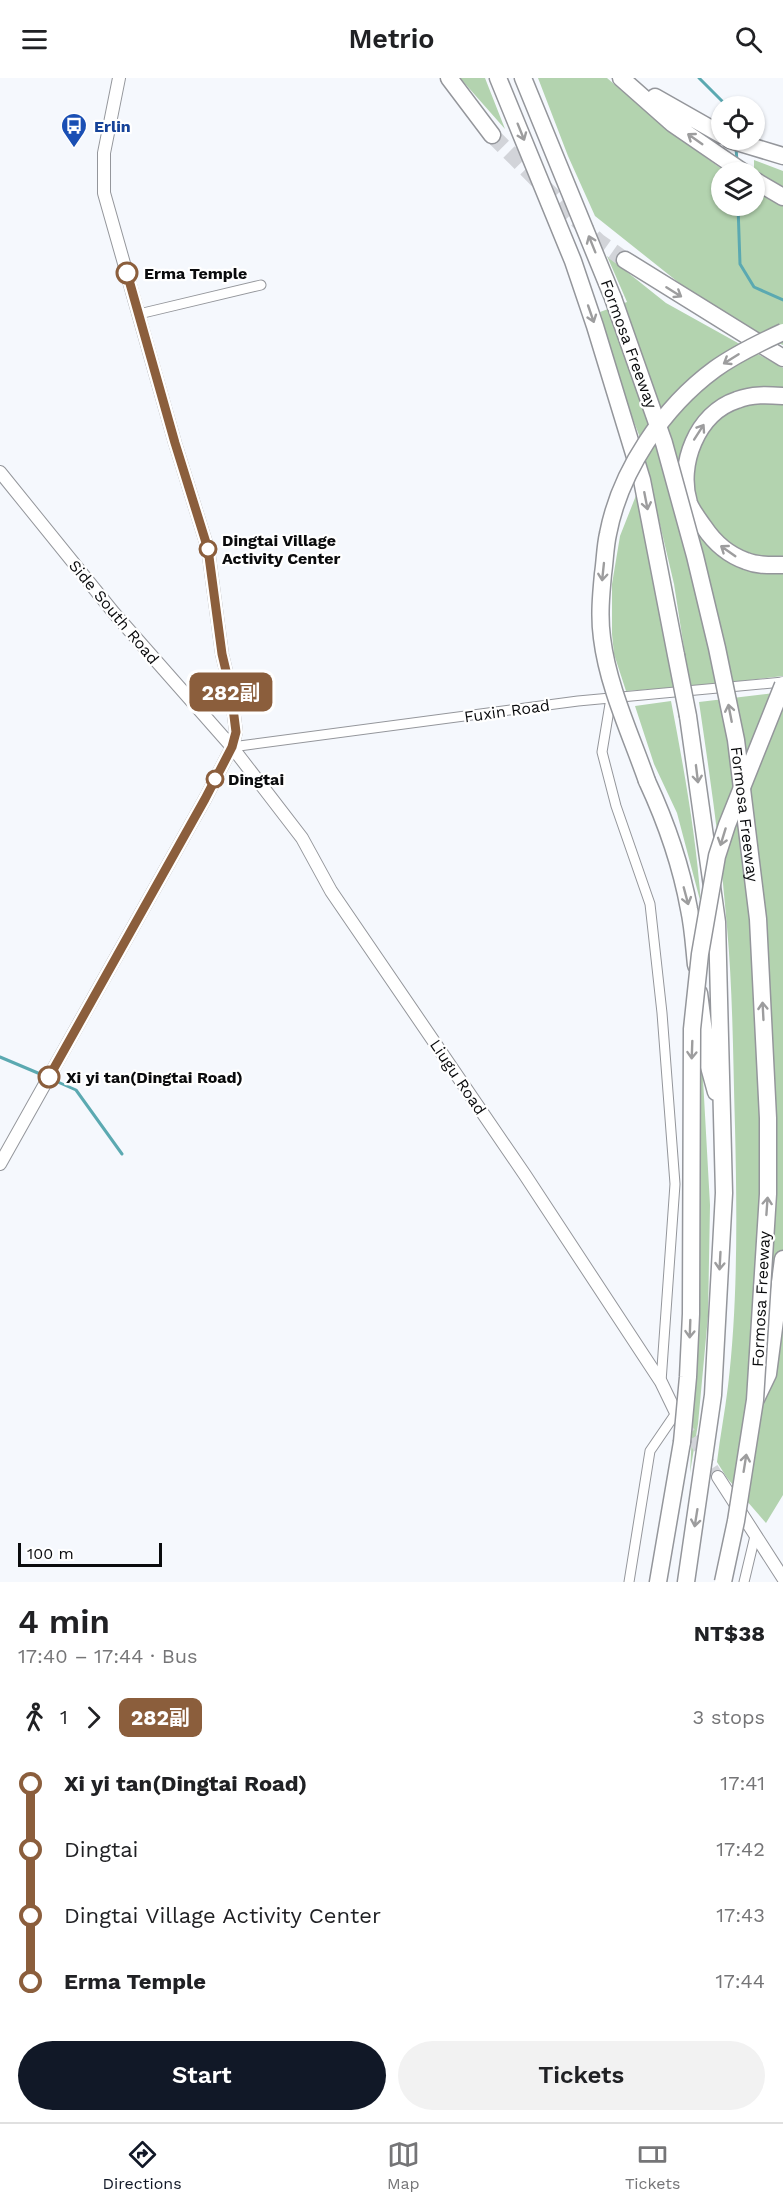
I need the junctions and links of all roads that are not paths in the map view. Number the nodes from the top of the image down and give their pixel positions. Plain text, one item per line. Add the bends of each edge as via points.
1 (119, 78) edge
2 (449, 78) edge
3 (498, 78) edge
4 (523, 78) edge
5 (621, 78) edge
6 (629, 78) edge
7 (711, 129) edge
8 (492, 135) tunnel mouth
9 (763, 150) edge
10 (783, 156) edge
11 (728, 162) edge
12 (765, 186) edge
13 (783, 197) edge
14 (625, 260) tunnel mouth
15 (261, 285) dead end
16 (139, 314) junction
17 (783, 332) edge
18 (740, 333) junction
19 (783, 352) edge
20 (783, 358) edge
21 (783, 396) edge
22 (0, 472) edge
23 (783, 565) edge
24 (783, 683) edge
25 (611, 698) junction
26 (232, 747) junction
27 (723, 1117) junction
28 (0, 1164) edge
29 (783, 1259) edge
30 (661, 1382) junction
31 (755, 1400) junction
32 (676, 1413) joint
33 (718, 1477) tunnel mouth
34 (755, 1536) junction
35 (783, 1578) edge
36 (629, 1582) edge
37 (658, 1582) edge
38 (686, 1582) edge
39 (723, 1582) edge
40 (744, 1582) edge

1 - 16 street via 104,153 104,193
2 - 8 highway
3 -> 27 highway, Formosa Freeway, bridge via 573,261 642,480 688,716 717,922
31 -> 4 highway, Formosa Freeway, bridge via 768,1194 768,1118 758,919 736,740 695,556 664,443 614,298
11 -> 5 highway via 673,124
6 - 7 highway via 666,105
9 - 10 highway
12 - 13 highway
14 -> 18 highway
15 - 16 street
16 - 26 street via 208,549 236,732
17 -> 27 highway, bridge via 752,346 699,382 644,447 613,516 601,593 602,638 618,699 666,822 689,909 708,1063
18 - 19 highway
18 - 20 highway
23 -> 21 highway via 754,564 726,551 702,524 690,505 686,488 689,452 715,413 736,400
22 - 26 street, Side South Road via 114,613
24 - 25 street, Fuxin Road
24 -> 37 highway, bridge via 717,856 699,954 692,1040 688,1377 682,1442
25 - 26 street, Fuxin Road
25 - 30 street via 602,752 650,904 674,1173
26 - 28 street
26 - 30 street, Liugu Road via 302,838 331,891
27 -> 38 highway, Formosa Freeway via 724,1193 713,1395
29 - 31 highway via 768,1374
30 - 32 street, Liugu Road
39 -> 31 highway, Formosa Freeway, bridge
32 - 36 street via 650,1451
33 - 34 street
34 - 35 street
34 - 40 street

